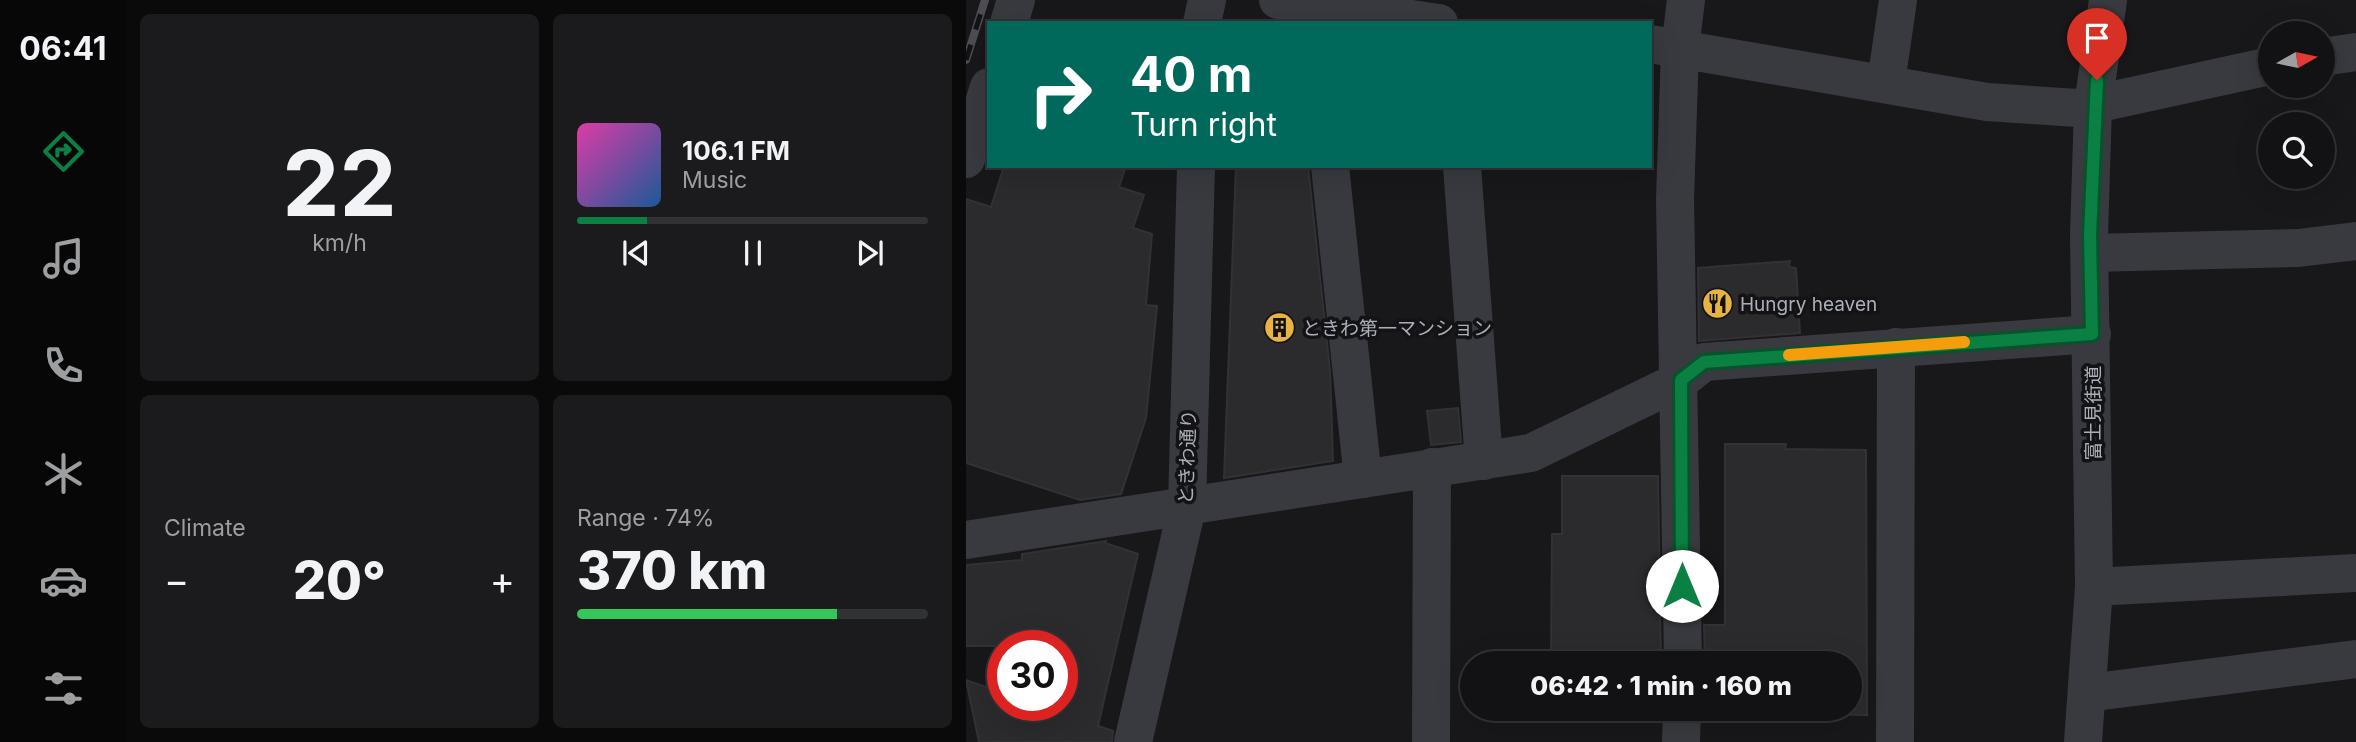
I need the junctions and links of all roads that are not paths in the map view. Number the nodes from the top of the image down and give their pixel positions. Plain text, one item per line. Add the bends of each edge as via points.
1 (1016, 0) edge
2 (1207, 0) edge
3 (1454, 0) edge
4 (1686, 0) edge
5 (1898, 0) edge
6 (2108, 0) edge
7 (1301, 10) edge
8 (1010, 21) edge
9 (1202, 21) edge
10 (1418, 21) edge
11 (1452, 21) edge
12 (1665, 46) edge
13 (2356, 52) edge
14 (2335, 55) edge
15 (2258, 69) edge
16 (1886, 83) junction
17 (987, 93) edge
18 (2093, 106) junction
19 (966, 159) edge
20 (1196, 168) edge
21 (1330, 168) edge
22 (1462, 168) edge
23 (2356, 241) edge
24 (2090, 253) junction
25 (2092, 334) junction
26 (1896, 347) junction
27 (1681, 380) junction
28 (1484, 461) junction
29 (1432, 467) junction
30 (1363, 479) junction
31 (1187, 507) junction
32 (966, 540) edge
33 (2356, 573) edge
34 (2094, 587) junction
35 (1683, 651) edge
36 (2356, 659) edge
37 (2087, 693) junction
38 (1682, 721) edge
39 (1133, 742) edge
40 (1431, 742) edge
41 (1682, 742) edge
42 (1895, 742) edge
43 (2083, 742) edge

1 - 8 street
2 - 9 street
3 - 11 street
4 - 12 street
5 - 16 street
6 - 18 street, 富士見街道
7 - 10 street
12 - 16 street
12 - 27 street
13 - 14 street
15 - 18 street
16 - 18 street via 1987,102
17 - 19 street
18 - 24 street, 富士見街道
20 - 31 street, ときわ通り
21 - 30 street
22 - 28 street
23 - 24 street via 2298,248
24 - 25 street, 富士見街道
25 - 26 street
25 - 34 street, 富士見街道
26 - 27 street via 1704,362
26 - 42 street
27 - 28 street via 1531,453
27 - 35 street
28 - 29 street
29 - 30 street
29 - 40 street
30 - 31 street
31 - 32 street
31 - 39 street, ときわ通り
33 - 34 street
34 - 37 street, 富士見街道
36 - 37 street
37 - 43 street, 富士見街道
38 - 41 street

